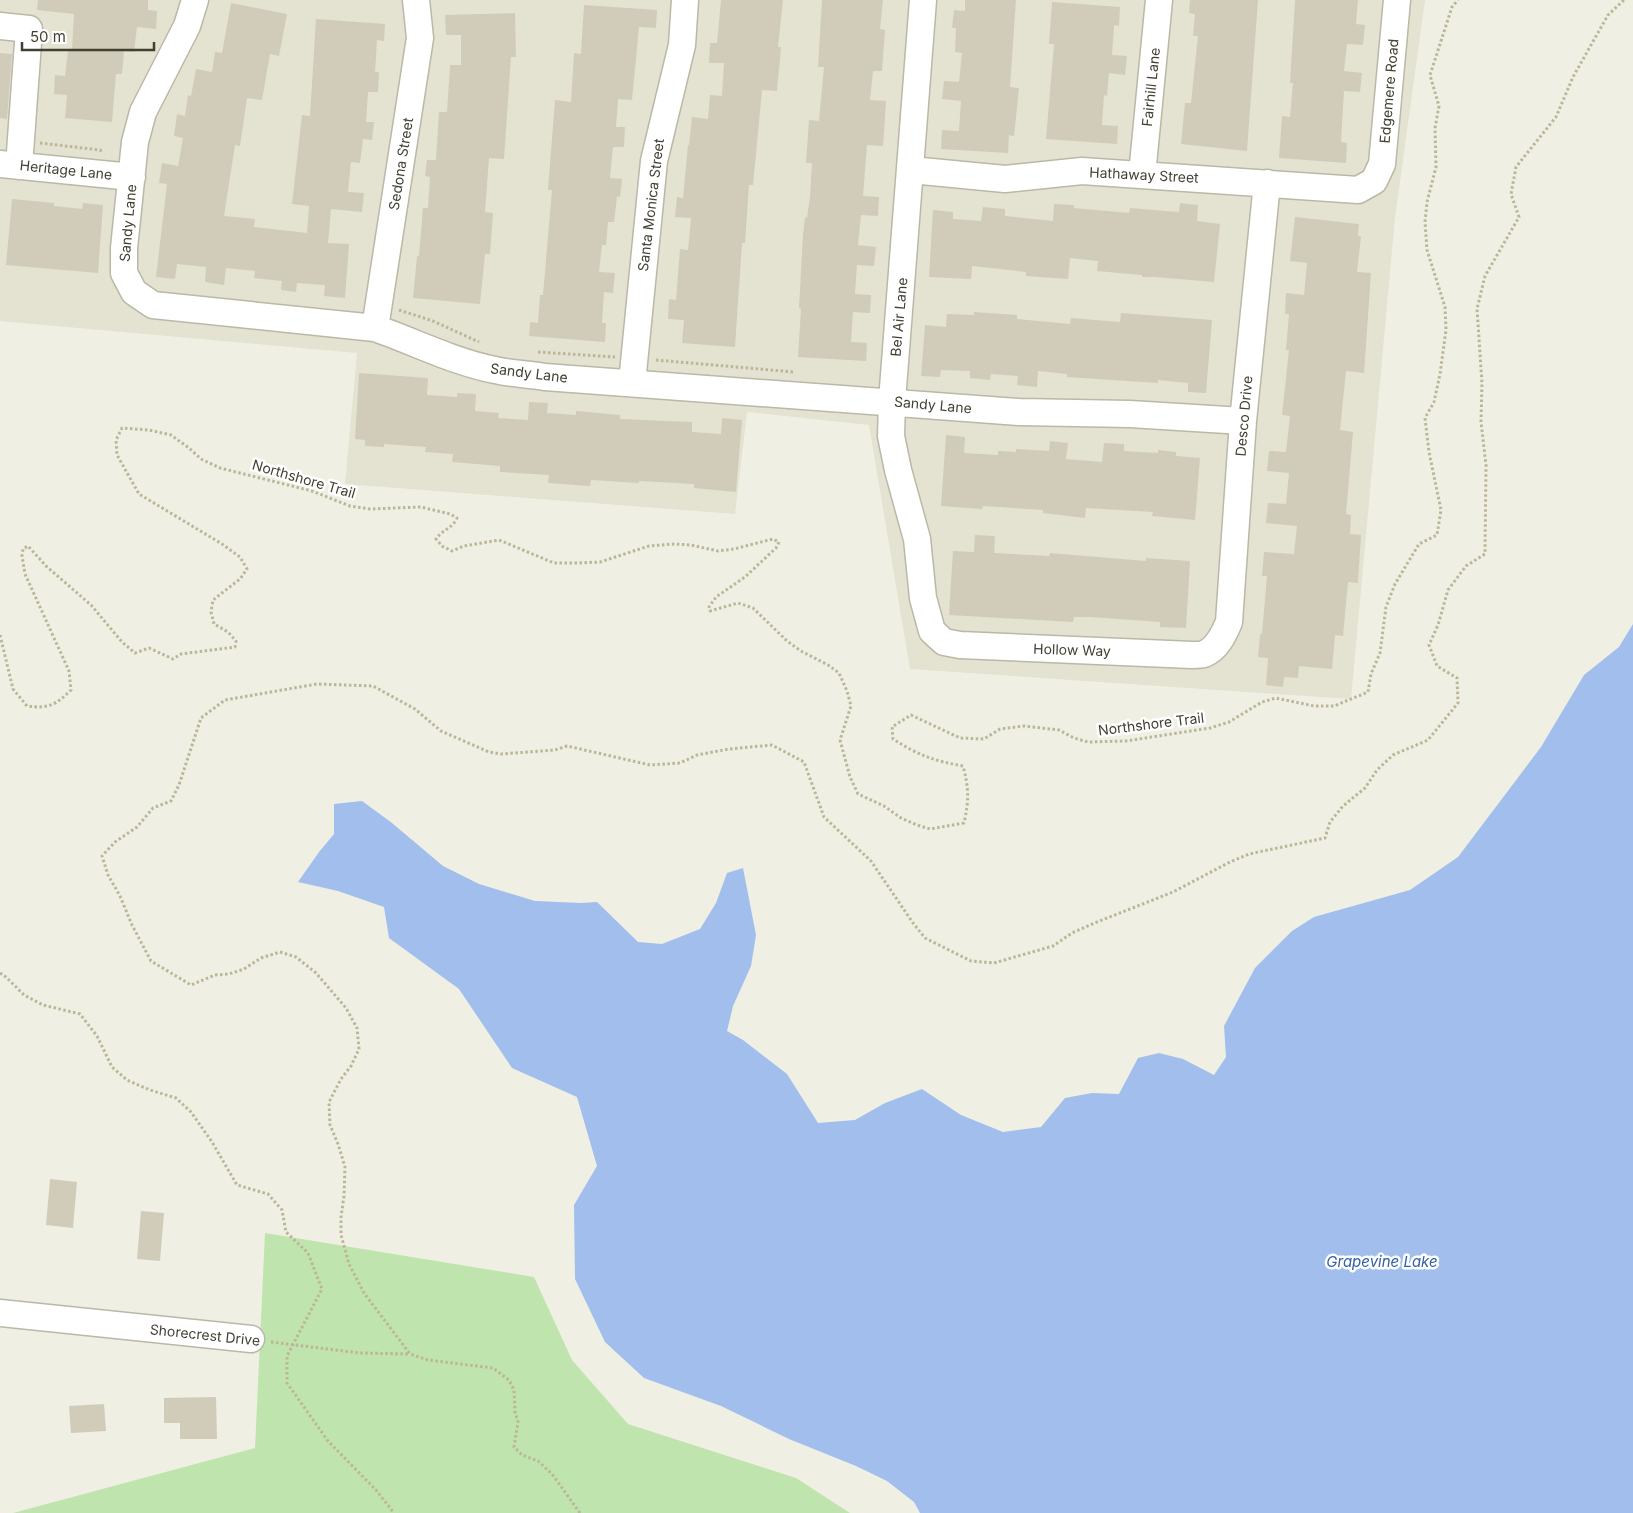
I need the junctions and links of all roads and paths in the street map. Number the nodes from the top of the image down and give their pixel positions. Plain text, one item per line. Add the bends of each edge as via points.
1 (195, 0) edge
2 (416, 0) edge
3 (685, 0) edge
4 (923, 0) edge
5 (1159, 0) edge
6 (1397, 0) edge
7 (1458, 0) edge
8 (0, 26) edge
9 (10, 165) edge
10 (911, 170) junction
11 (1142, 175) junction
12 (132, 177) junction
13 (1374, 181) joint
14 (1267, 183) junction
15 (375, 328) junction
16 (632, 383) junction
17 (892, 401) junction
18 (1243, 421) junction
19 (932, 631) joint
20 (0, 635) edge
21 (1214, 646) joint
22 (145, 948) dead end
23 (0, 973) edge
24 (0, 1313) edge
25 (251, 1339) joint
26 (293, 1344) junction
27 (410, 1354) junction
28 (394, 1513) edge
29 (580, 1513) edge

1 - 12 street, Sandy Lane via 187,26 143,112 135,142
2 - 15 street, Sedona Street via 420,38
3 - 16 street, Santa Monica Street via 682,45 654,161
4 - 10 street, Bel Air Lane
5 - 11 street, Fairhill Lane
6 - 13 street, Edgemere Road via 1385,148
7 - 20 path, Northshore Trail via 1452,7 1430,75 1439,106 1435,128 1436,167 1427,202 1426,240 1445,307 1446,330 1434,402 1425,418 1440,518 1437,535 1419,544 1395,584 1386,607 1380,653 1368,692 1334,706 1314,706 1276,698 1210,728 1126,741 1088,742 1059,730 1024,726 1000,730 984,738 960,738 911,716 892,727 893,739 918,754 963,766 968,782 969,803 964,823 930,829 901,818 858,794 850,778 840,740 851,706 839,673 801,652 753,608 738,603 710,611 716,597 744,577 779,542 773,539 718,551 690,545 649,546 600,562 584,563 554,562 499,540 452,551 436,538 455,524 458,518 450,514 421,507 350,506 312,490 220,468 201,459 171,435 133,428 122,428 116,440 117,455 139,494 222,544 240,557 247,569 240,580 213,600 211,612 214,624 228,632 236,641 235,647 181,654 173,659 149,648 135,653 91,604 46,566 28,546 23,549 22,556 25,574 69,671 71,690 60,702 40,708 27,706 13,689
8 - 9 street via 29,29
9 - 12 street, Heritage Lane
10 - 11 street, Hathaway Street via 1005,179 1082,172
10 - 17 street, Bel Air Lane
11 - 14 street, Hathaway Street
12 - 15 street, Sandy Lane via 124,273 134,292 153,305
13 - 14 street, Hathaway Street via 1358,190
14 - 18 street, Desco Drive
15 - 16 street, Sandy Lane via 453,358 496,370
16 - 17 street, Sandy Lane
17 - 18 street, Sandy Lane via 1019,412
17 - 19 street, Bel Air Lane via 891,436 917,540 923,598
18 - 21 street, Desco Drive via 1229,622
19 - 21 street, Hollow Way via 944,642 960,645 1192,655 1204,654
22 - 27 path via 151,961 191,984 244,969 261,958 280,952 296,956 316,973 346,1008 357,1028 359,1049 352,1066 328,1102 330,1124 345,1167 342,1234 349,1264 364,1293
23 - 26 path via 24,995 43,1005 80,1014 97,1036 112,1067 127,1080 176,1098 191,1112 237,1184 268,1194 282,1210 286,1232 308,1252 322,1290
24 - 25 street, Shorecrest Drive
25 - 26 path, Shorecrest Drive
26 - 27 path, Shorecrest Drive via 360,1353
26 - 28 path via 287,1356 287,1383 328,1441
27 - 29 path, Shorecrest Drive via 428,1360 493,1368 509,1380 514,1390 518,1422 514,1447 552,1474

